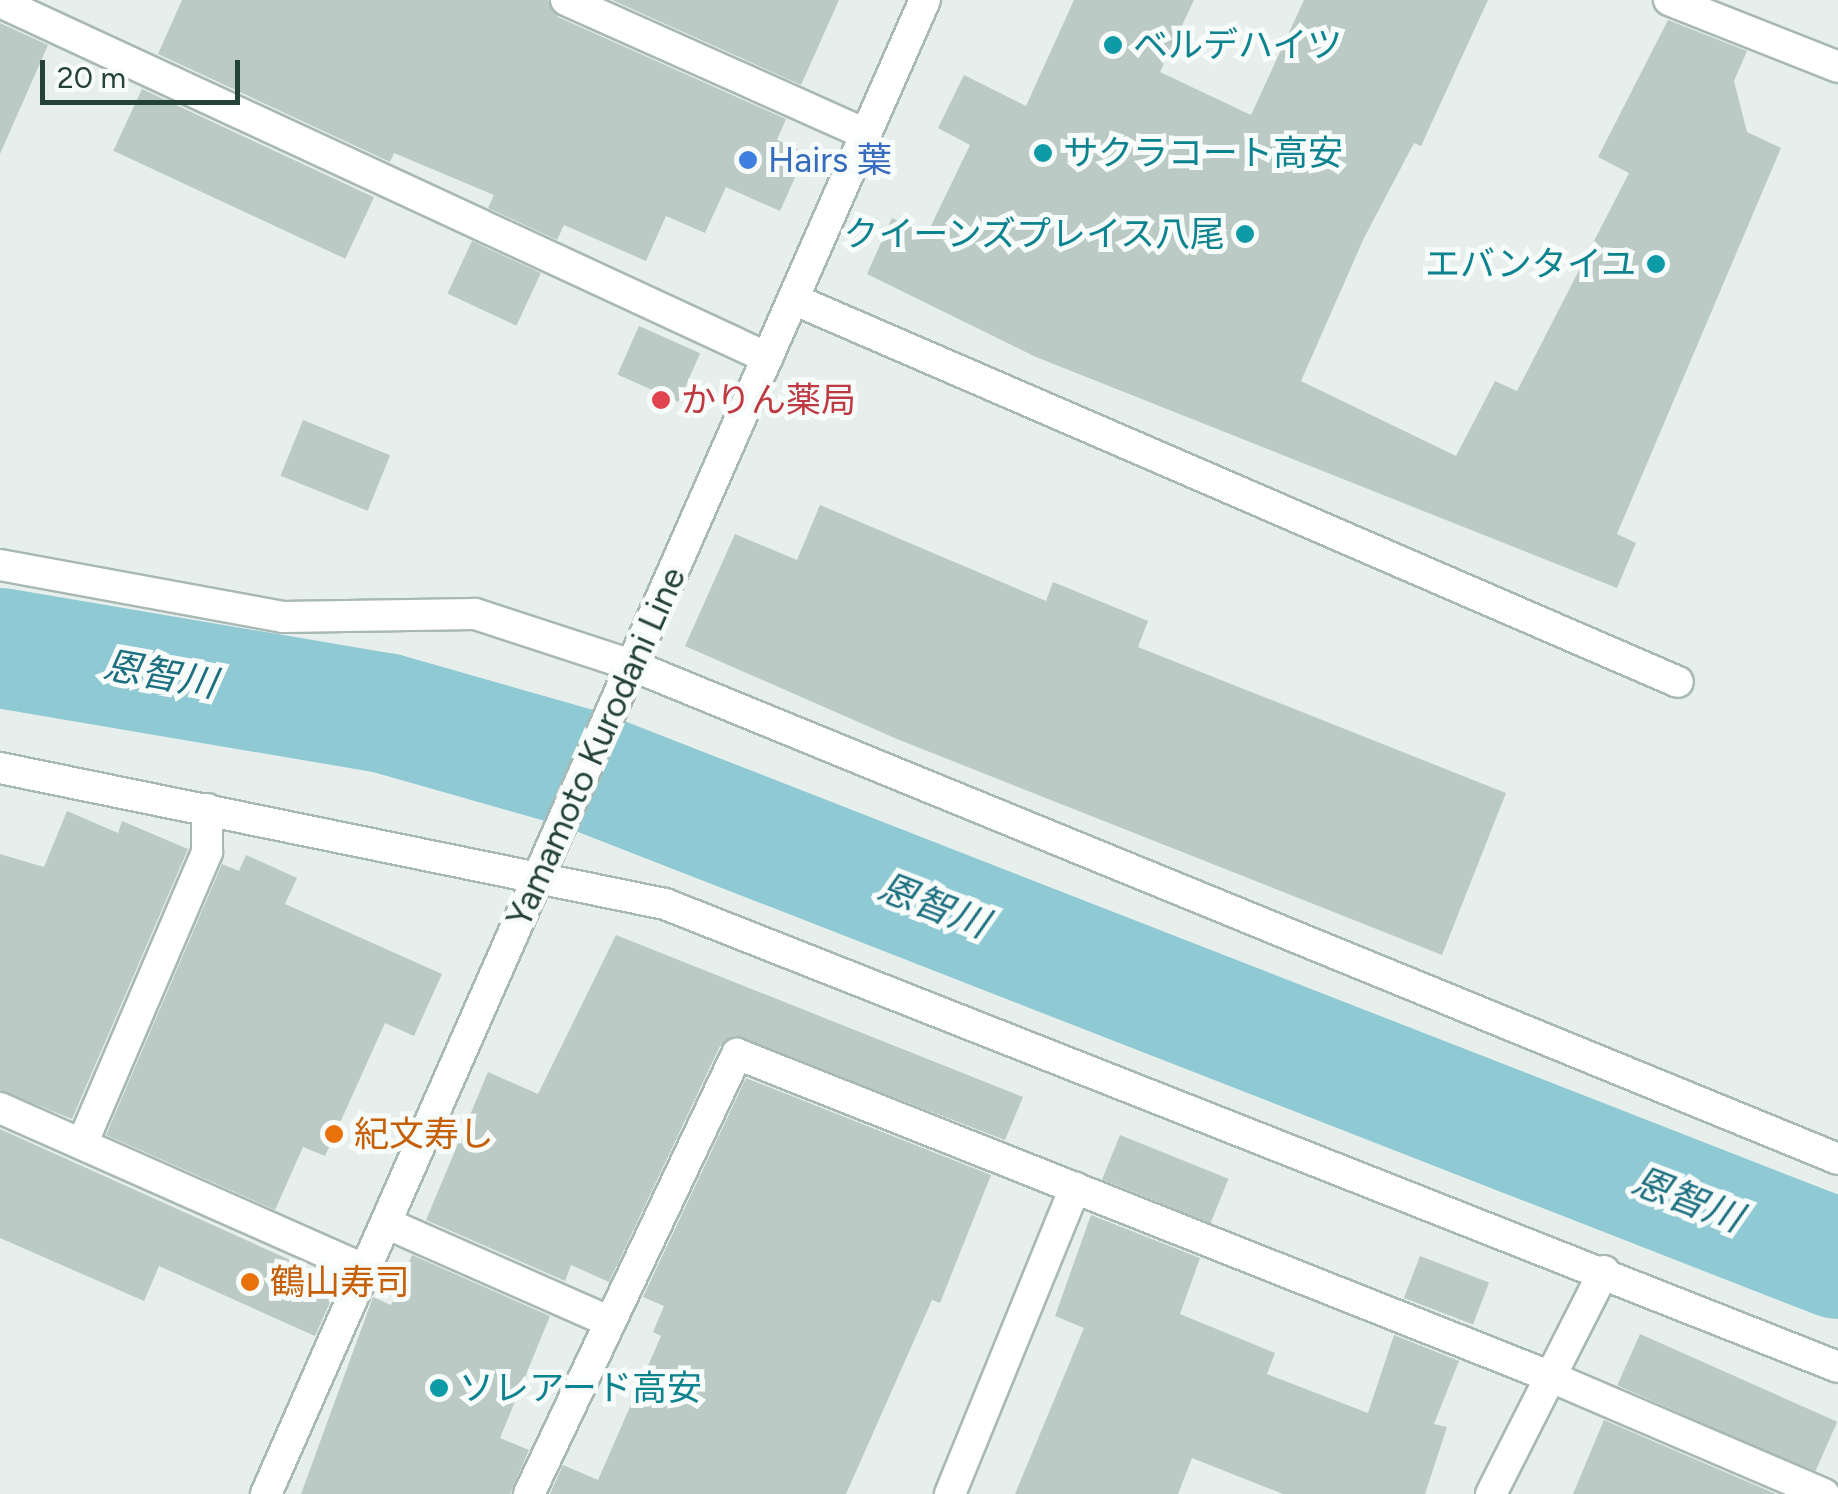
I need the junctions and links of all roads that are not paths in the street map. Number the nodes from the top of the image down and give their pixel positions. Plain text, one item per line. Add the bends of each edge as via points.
1 (566, 0) edge
2 (925, 0) edge
3 (1669, 0) edge
4 (0, 2) edge
5 (1838, 67) edge
6 (866, 134) junction
7 (793, 298) junction
8 (768, 358) junction
9 (0, 564) edge
10 (626, 677) junction
11 (1678, 682) dead end
12 (0, 768) edge
13 (207, 809) junction
14 (540, 877) junction
15 (0, 1108) edge
16 (82, 1144) junction
17 (1838, 1158) edge
18 (1074, 1188) junction
19 (386, 1223) junction
20 (365, 1270) junction
21 (1604, 1272) junction
22 (610, 1322) junction
23 (1838, 1367) edge
24 (1551, 1377) junction
25 (266, 1494) edge
26 (529, 1494) edge
27 (950, 1494) edge
28 (1492, 1494) edge
29 (1824, 1494) edge

1 - 6 street
2 - 6 street, Yamamoto Kurodani Line
3 - 5 street
4 - 8 street
6 - 7 street, Yamamoto Kurodani Line
7 - 8 street, Yamamoto Kurodani Line
7 - 11 street
8 - 10 street, Yamamoto Kurodani Line
9 - 10 street via 283,616 475,614
10 - 14 street, Yamamoto Kurodani Line
10 - 17 street
12 - 13 street
13 - 14 street
13 - 16 street via 207,852
14 - 19 street, Yamamoto Kurodani Line
14 - 21 street via 664,904
15 - 16 street
16 - 20 street
18 - 22 street via 737,1054
18 - 24 street
18 - 27 street
19 - 20 street, Yamamoto Kurodani Line
19 - 22 street
20 - 25 street, Yamamoto Kurodani Line
21 - 23 street
21 - 24 street
22 - 26 street
24 - 28 street
24 - 29 street

